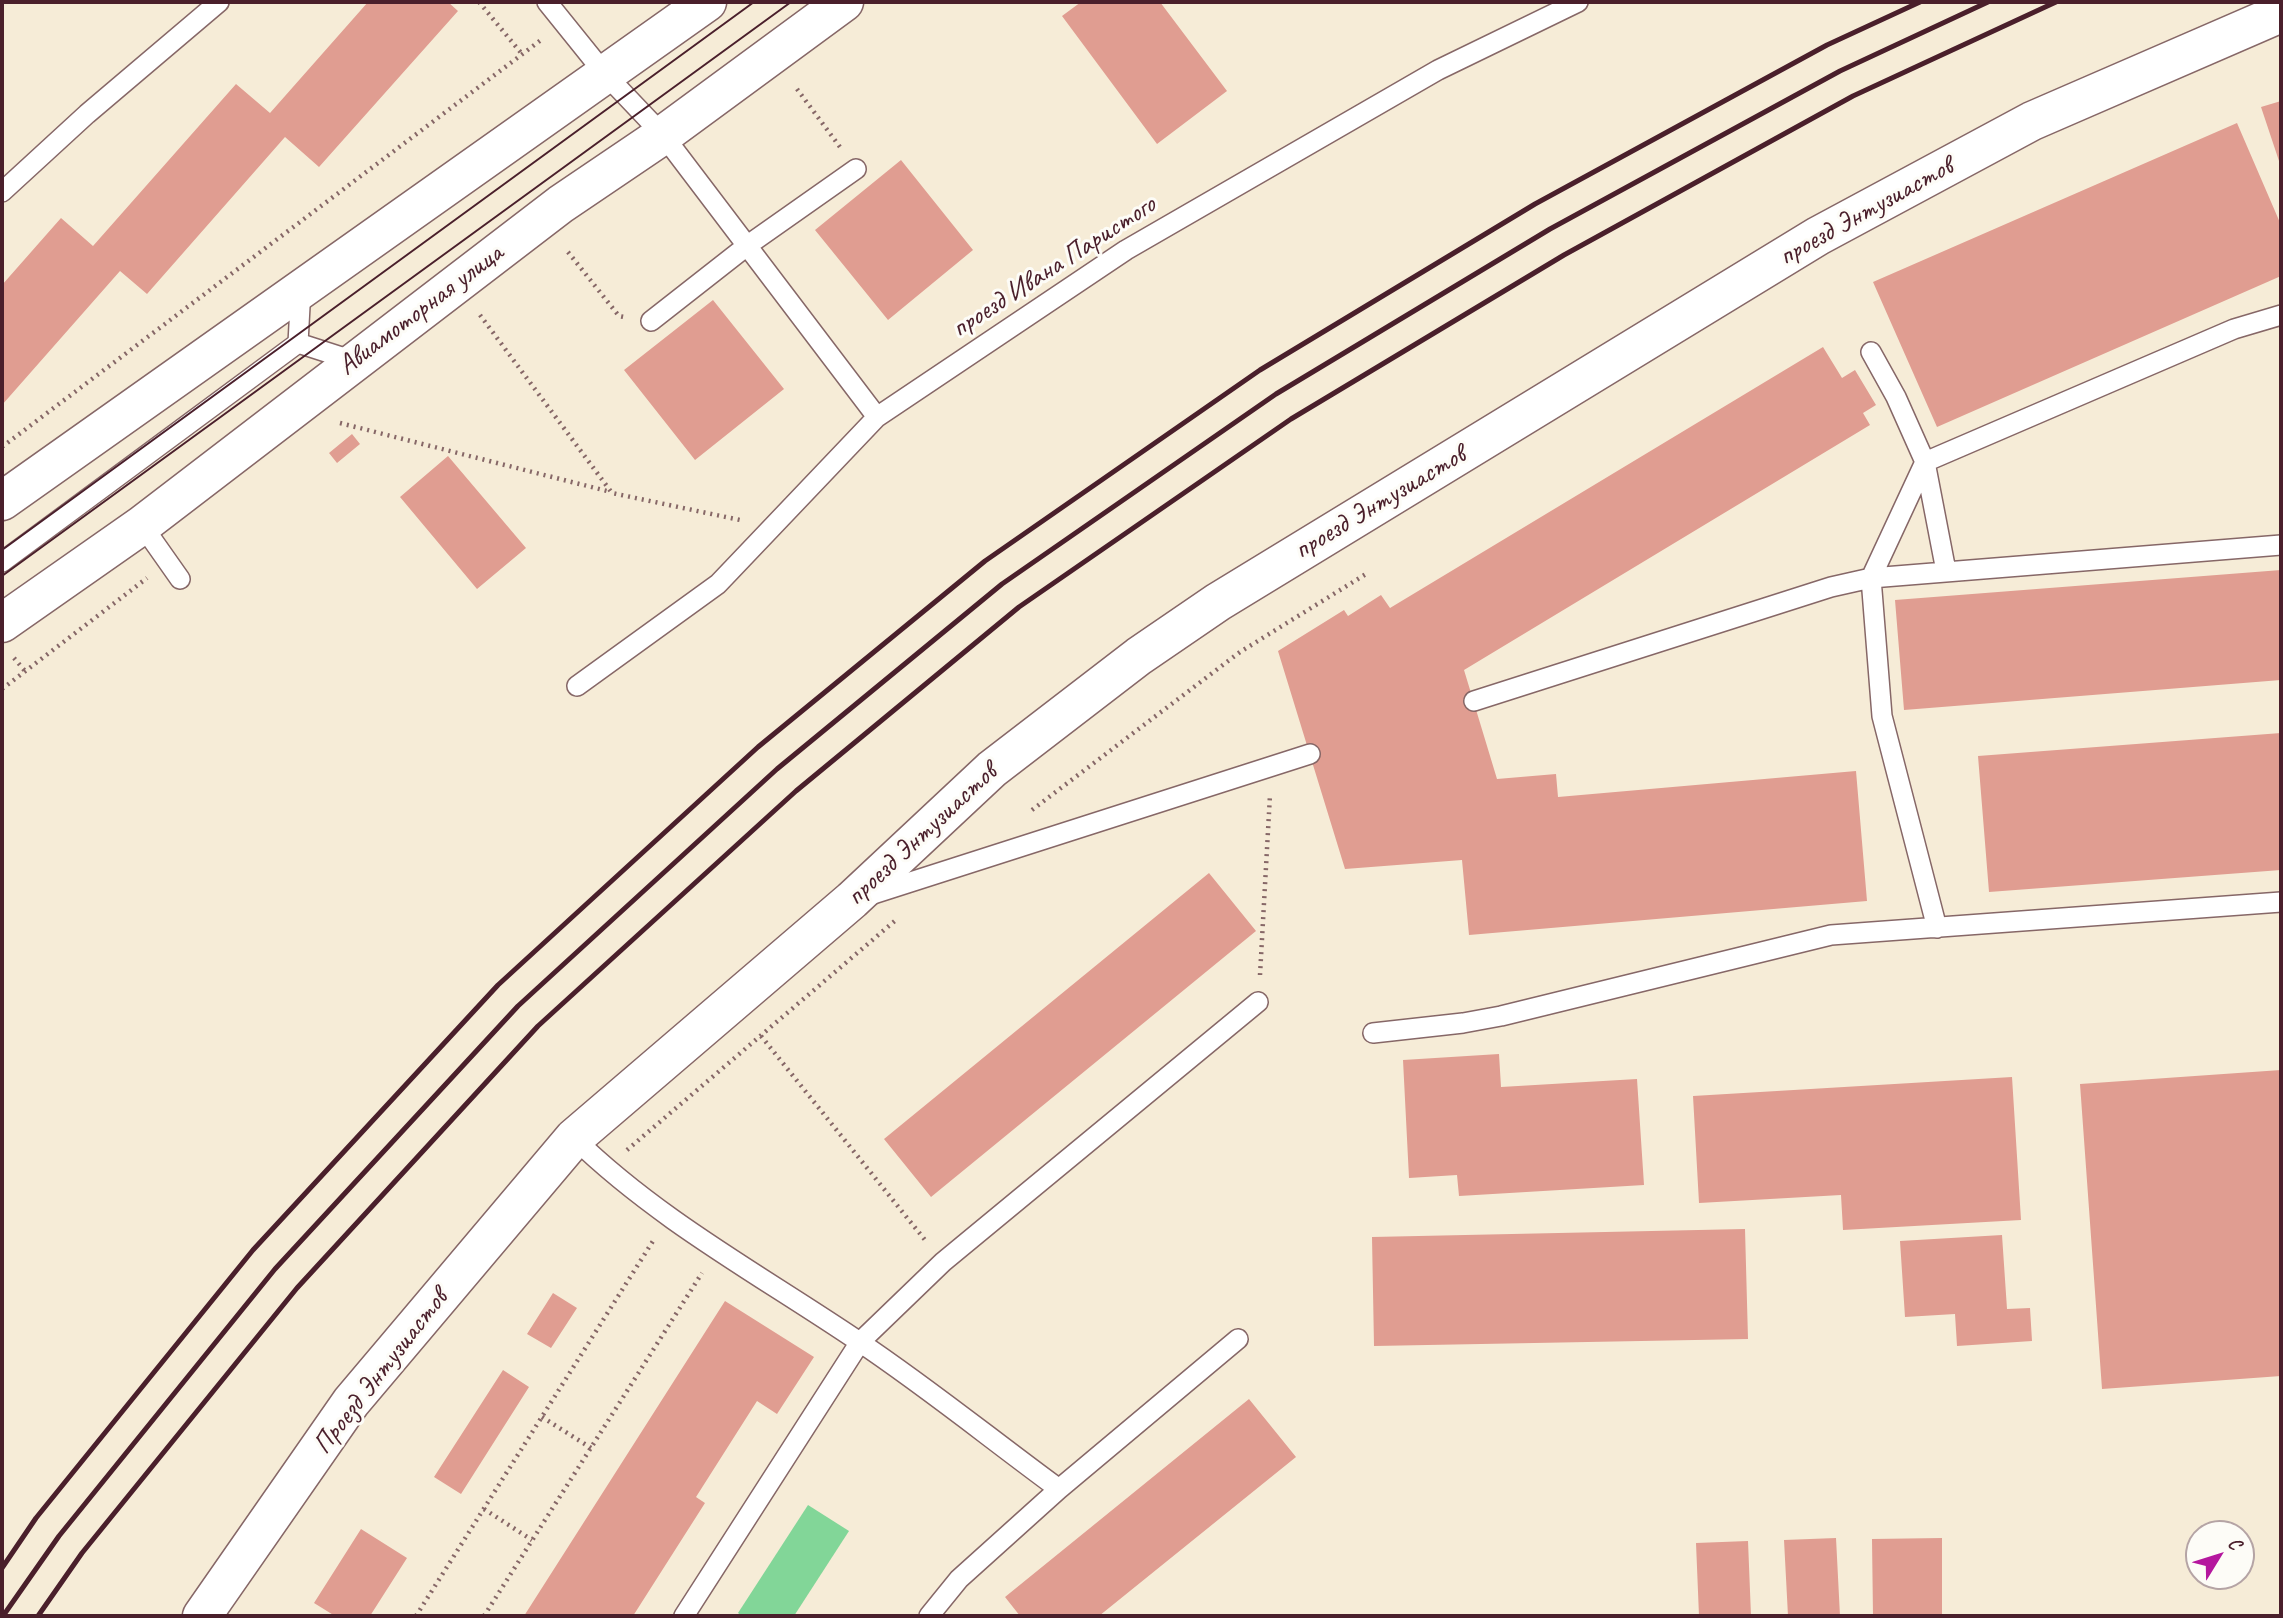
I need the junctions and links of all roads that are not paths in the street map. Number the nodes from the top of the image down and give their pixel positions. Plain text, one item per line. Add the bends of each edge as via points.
1 (219, 2) edge
2 (547, 2) edge
3 (707, 2) edge
4 (844, 2) edge
5 (1578, 2) edge
6 (2281, 13) edge
7 (605, 74) junction
8 (663, 135) junction
9 (856, 169) road end
10 (2, 192) edge
11 (748, 245) junction
12 (302, 288) junction
13 (2281, 315) edge
14 (651, 321) road end
15 (298, 343) junction
16 (1871, 352) dead end
17 (354, 361) junction
18 (877, 417) junction
19 (1925, 462) junction
20 (2, 501) edge
21 (142, 525) junction
22 (2281, 545) edge
23 (2, 562) edge
24 (1946, 571) junction
25 (1871, 578) junction
26 (180, 579) dead end
27 (2, 623) edge
28 (577, 686) dead end
29 (1474, 701) dead end
30 (1310, 754) dead end
31 (852, 900) junction
32 (2281, 902) edge
33 (1937, 928) junction
34 (1258, 1002) road end
35 (1373, 1033) dead end
36 (574, 1138) junction
37 (1238, 1339) dead end
38 (860, 1342) junction
39 (1059, 1489) junction
40 (211, 1613) edge
41 (684, 1616) edge
42 (929, 1616) edge

1 - 10 lane
2 - 7 lane
3 - 7 street
4 - 8 street, Авиамоторная улица
5 - 18 lane, проезд Ивана Паристого via 1438,70 1126,250
6 - 31 street, проезд Энтузиастов via 2032,121 1818,236 1218,602 1001,762
7 - 8 lane
7 - 12 street
8 - 11 lane
8 - 17 street, Авиамоторная улица via 561,204
9 - 11 lane
11 - 14 lane
11 - 18 lane
12 - 15 lane
12 - 20 street
13 - 19 lane via 2234,329
15 - 17 lane
15 - 23 lane
16 - 19 lane
17 - 21 street, Авиамоторная улица
18 - 28 lane, проезд Ивана Паристого via 718,584
19 - 24 lane
19 - 25 lane
21 - 26 lane
21 - 27 street, Авиамоторная улица
22 - 24 lane
24 - 25 lane
25 - 29 lane
25 - 33 lane via 1882,716
30 - 31 lane
31 - 36 street, проезд Энтузиастов
32 - 33 lane
33 - 35 lane via 1831,935 1501,1016
34 - 38 lane via 943,1262
36 - 38 lane via 669,1217
36 - 40 street, Проезд Энтузиастов via 351,1402
37 - 39 lane
38 - 39 lane
38 - 41 lane
39 - 42 lane via 959,1579

